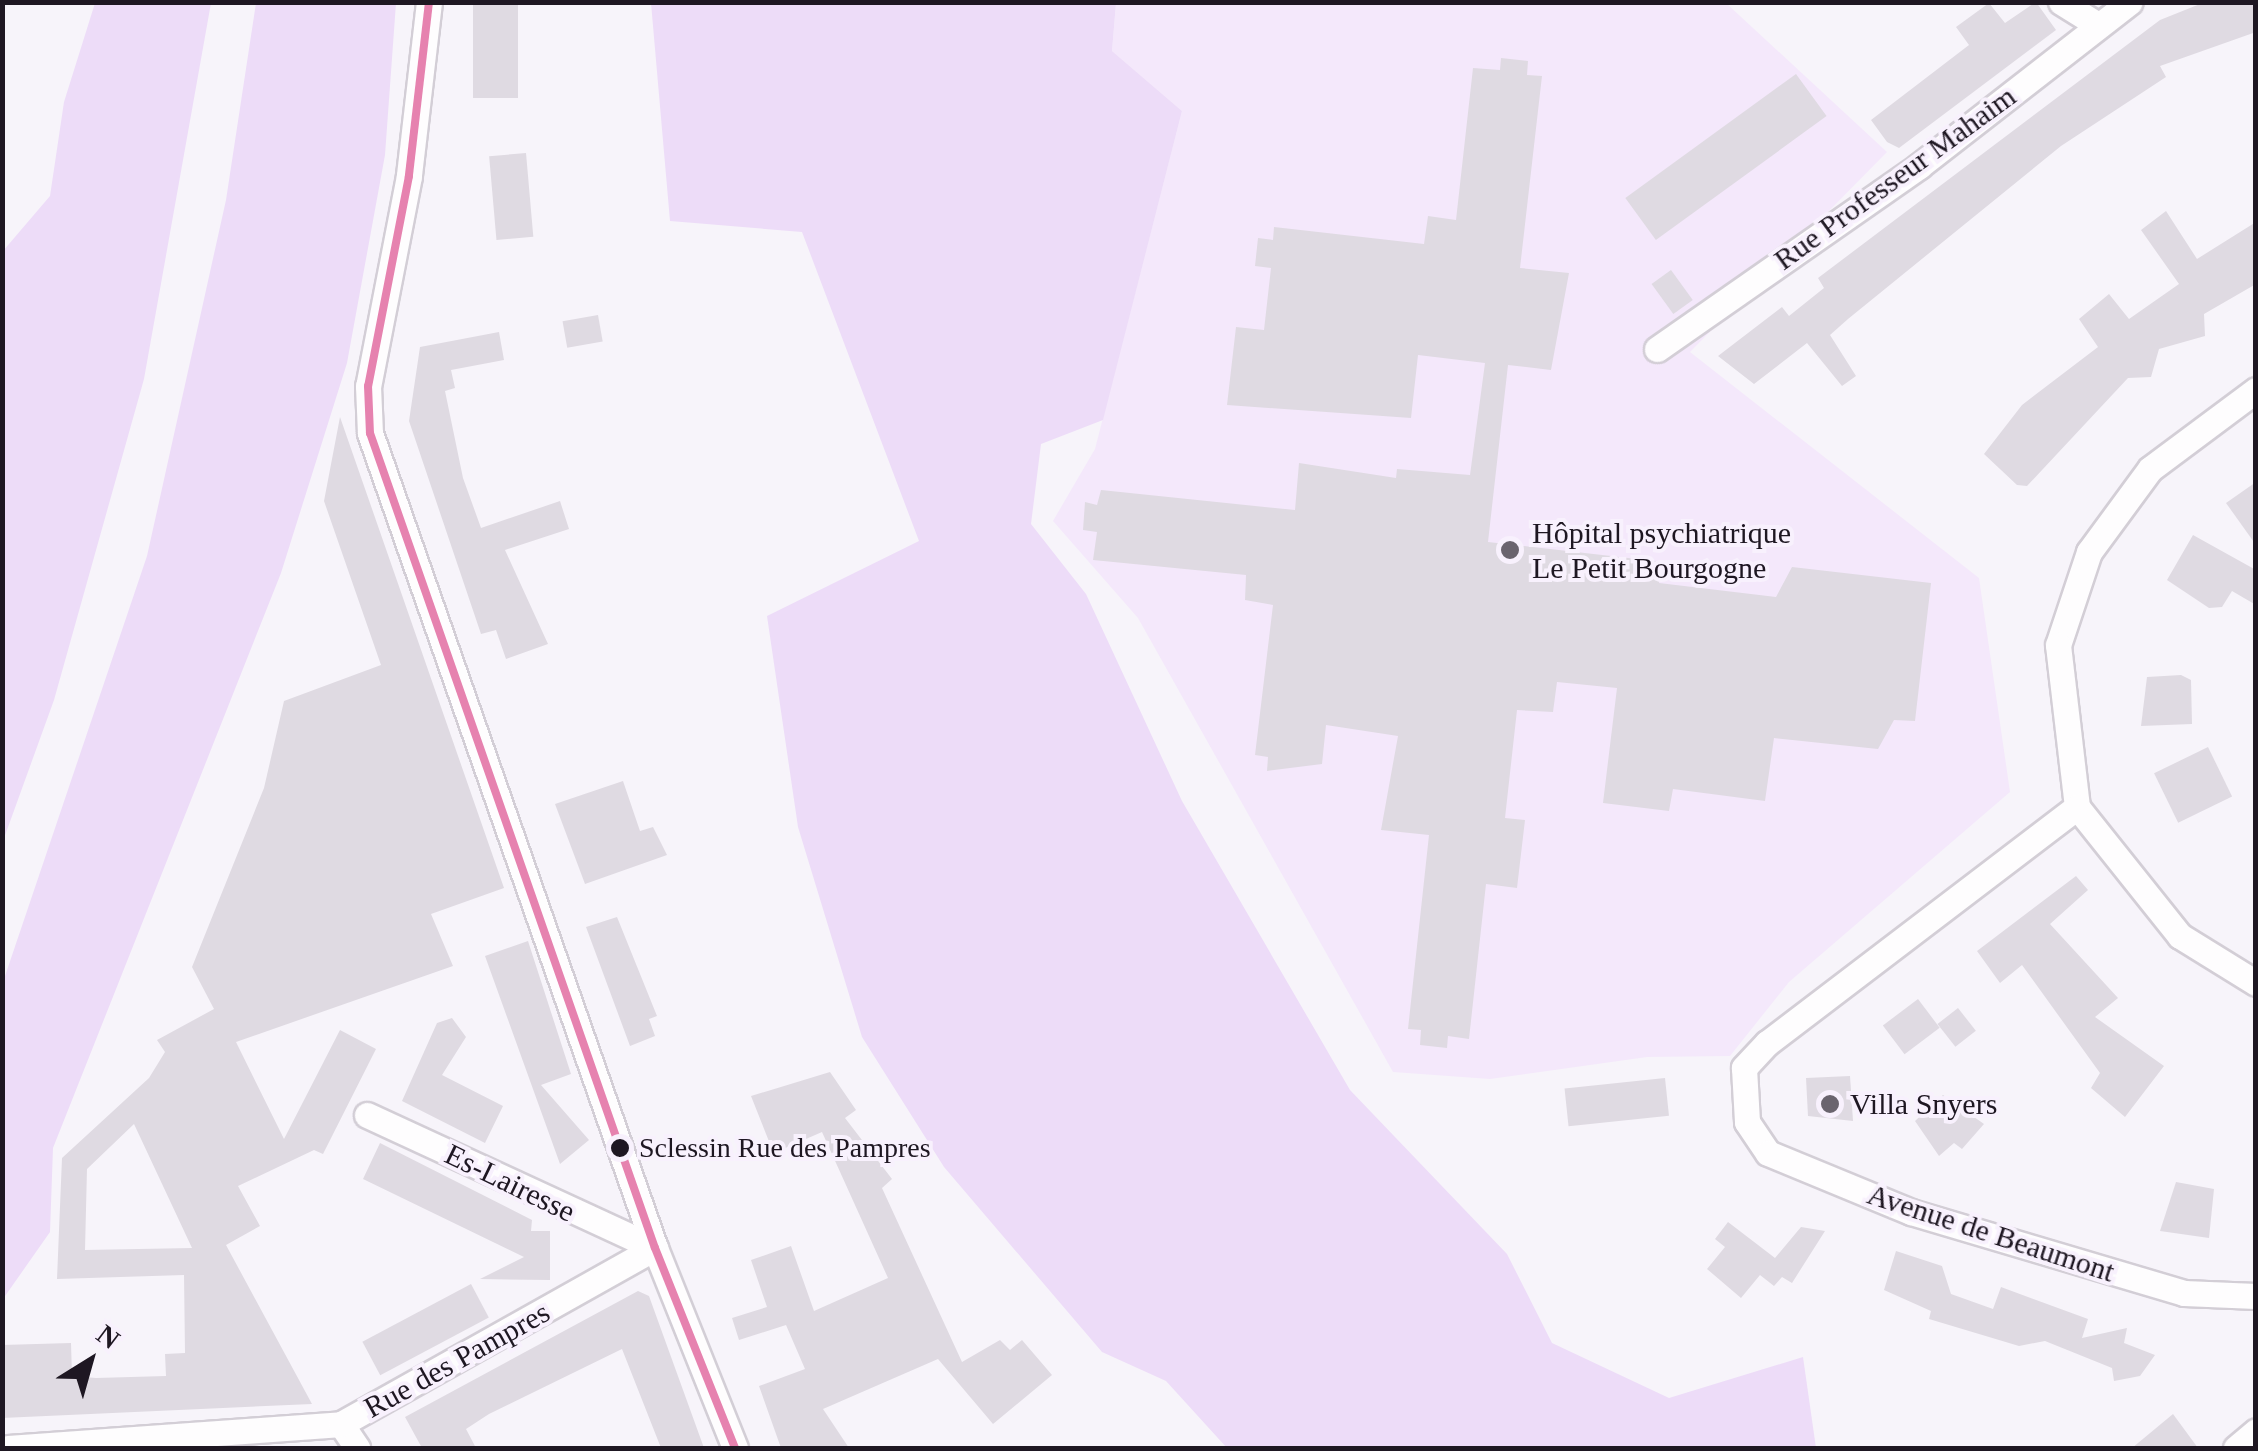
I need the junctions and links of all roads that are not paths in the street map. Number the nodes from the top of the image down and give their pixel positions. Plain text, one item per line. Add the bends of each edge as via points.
1 (429, 2) edge
2 (2061, 2) edge
3 (2130, 2) edge
4 (2098, 25) junction
5 (1657, 349) dead end
6 (2256, 390) edge
7 (2077, 807) junction
8 (2256, 984) edge
9 (367, 1115) dead end
10 (654, 1248) junction
11 (2256, 1296) edge
12 (342, 1424) junction
13 (2256, 1431) edge
14 (69, 1447) edge
15 (8, 1448) edge
16 (358, 1448) edge
17 (735, 1448) edge
18 (2236, 1448) edge

1 - 10 street via 410,176 368,386 370,433
2 - 4 street
3 - 4 street, Rue Professeur Mahaim
4 - 5 street, Rue Professeur Mahaim via 1919,166
6 - 7 street via 2150,469 2088,552 2058,645
7 - 8 street via 2128,882 2201,956
7 - 11 street, Avenue de Beaumont via 1767,1043 1744,1068 1747,1122 1768,1153 1912,1212 2184,1293
9 - 10 street, Es-Lairesse
10 - 12 street, Rue des Pampres
10 - 17 street
12 - 14 street, Rue des Pampres
12 - 16 street
13 - 18 street
14 - 15 street, Rue des Pampres

